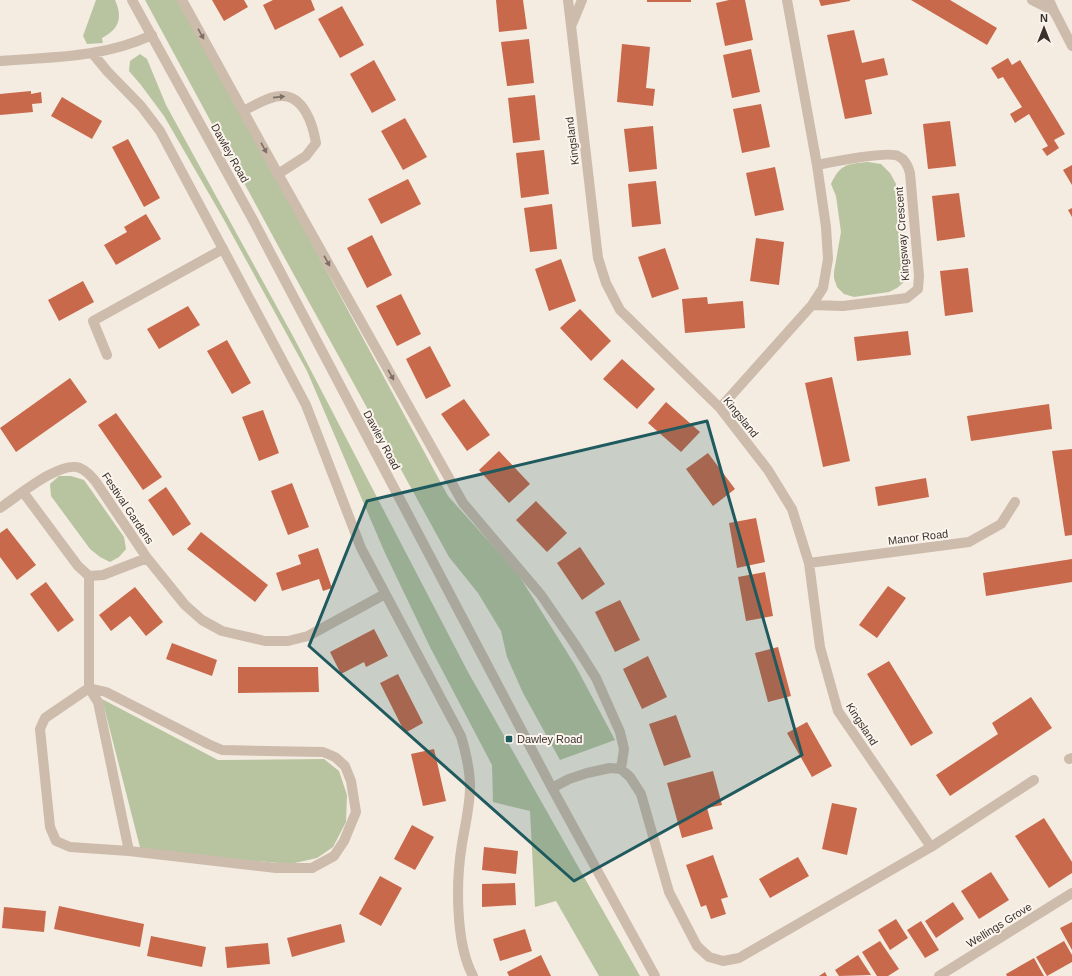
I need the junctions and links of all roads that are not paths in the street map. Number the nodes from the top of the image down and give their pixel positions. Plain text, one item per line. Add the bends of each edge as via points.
1 (132, 0) edge
2 (182, 0) edge
3 (568, 0) edge
4 (582, 0) edge
5 (787, 0) edge
6 (1032, 0) edge
7 (1049, 0) edge
8 (1054, 11) junction
9 (571, 26) junction
10 (152, 35) junction
11 (1072, 46) edge
12 (94, 54) junction
13 (0, 60) edge
14 (243, 111) junction
15 (817, 165) junction
16 (278, 174) junction
17 (224, 249) junction
18 (812, 305) junction
19 (107, 355) dead end
20 (720, 408) junction
21 (23, 492) junction
22 (1015, 502) dead end
23 (0, 508) edge
24 (148, 558) junction
25 (809, 563) junction
26 (89, 576) junction
27 (385, 594) junction
28 (89, 688) junction
29 (621, 769) junction
30 (1034, 780) dead end
31 (552, 788) junction
32 (931, 847) junction
33 (129, 851) junction
34 (1072, 893) edge
35 (469, 975) edge
36 (655, 976) edge
37 (939, 976) edge

1 - 10 street, Dawley Road
2 -> 14 street
3 - 9 street, Kingsland
4 - 9 street
5 - 15 street
6 - 8 street
7 - 8 street
8 - 11 street
9 - 20 street, Kingsland via 598,258 606,283 620,310
10 - 12 street via 122,48
10 - 31 street, Dawley Road via 252,218
12 - 13 street
12 - 17 street via 160,131
14 -> 16 street
14 -> 16 street via 282,96 295,99 306,112 316,143 306,156
15 - 18 street via 828,259 823,288
15 - 18 street, Kingsway Crescent via 885,154 898,156 907,163 910,172 919,276 918,289 907,298 844,306
16 -> 29 street via 463,503 541,595 596,678 620,732 624,749
17 - 19 street via 94,321
17 - 27 street via 306,405 361,548
18 - 20 street
20 - 25 street, Kingsland via 768,470 792,510
21 - 23 street, Festival Gardens
21 - 24 street, Festival Gardens via 47,475 63,468 78,467 96,482
21 - 26 street via 78,566
22 - 25 street, Manor Road via 1001,524 968,542
24 - 26 street, Festival Gardens via 103,575
24 - 27 street, Festival Gardens via 185,605 202,620 222,631 266,641 288,641 308,636
25 - 32 street, Kingsland via 820,647 838,711
26 - 28 street
27 - 35 street via 461,736 468,758 469,811 458,872 458,897
28 - 33 street via 98,702
28 - 33 street via 45,718 40,730 50,827 56,841 70,847
28 - 33 street via 106,692 222,750 323,752 345,766 351,781 356,812 344,841 334,856 312,868 276,868
29 - 31 street via 598,770 569,779
29 - 32 street via 630,777 641,794 669,892 693,939 709,957 723,961 739,958
30 - 32 street
31 - 36 street, Dawley Road
34 - 37 street, Wellings Grove

